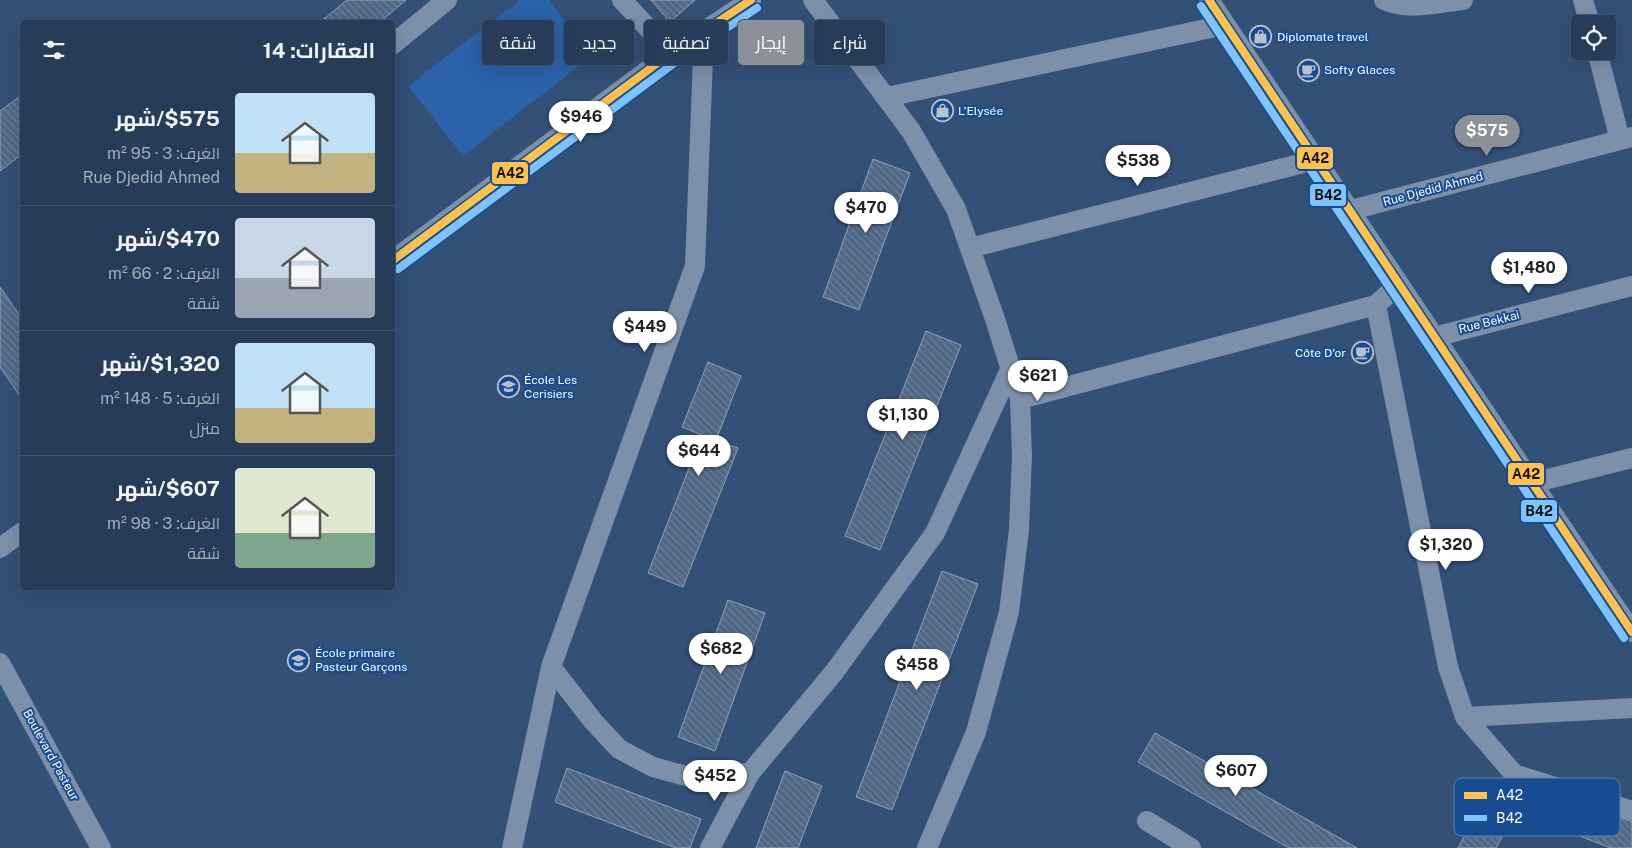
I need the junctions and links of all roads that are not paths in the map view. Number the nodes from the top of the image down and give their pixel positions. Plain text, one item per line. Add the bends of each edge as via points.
1 (447, 0) edge
2 (622, 0) edge
3 (750, 0) edge
4 (812, 0) edge
5 (1209, 0) edge
6 (1384, 0) edge
7 (1463, 0) edge
8 (1583, 0) edge
9 (1587, 15) edge
10 (720, 20) edge
11 (644, 24) edge
12 (1225, 25) junction
13 (395, 43) edge
14 (1600, 60) edge
15 (655, 65) edge
16 (703, 65) edge
17 (887, 97) junction
18 (1626, 139) edge
19 (1315, 160) junction
20 (1351, 210) junction
21 (970, 248) junction
22 (395, 259) edge
23 (1399, 284) junction
24 (1632, 286) edge
25 (1376, 306) junction
26 (1434, 336) junction
27 (1010, 370) junction
28 (1020, 399) junction
29 (1632, 458) edge
30 (1532, 483) junction
31 (20, 533) edge
32 (0, 548) edge
33 (1632, 632) edge
34 (0, 663) edge
35 (551, 667) junction
36 (1632, 708) edge
37 (1465, 717) junction
38 (750, 773) junction
39 (1527, 778) edge
40 (1620, 807) edge
41 (1632, 811) edge
42 (1147, 821) dead end
43 (101, 848) edge
44 (512, 848) edge
45 (710, 848) edge
46 (927, 848) edge
47 (1191, 848) edge

1 - 13 street
2 - 11 street
3 - 10 street
4 - 17 street
5 - 12 street
6 - 7 street via 1409,6
8 - 9 street
12 - 17 street
12 - 19 street
14 - 18 street
15 - 22 street
16 - 35 street via 695,266
17 - 21 street via 912,131 956,209
18 - 20 street, Rue Djedid Ahmed
19 - 20 street
19 - 21 street
20 - 23 street
21 - 27 street
23 - 25 street
23 - 26 street
24 - 26 street, Rue Bekkai
25 - 28 street
25 - 37 street via 1448,667
26 - 30 street
27 - 28 street
27 - 38 street via 935,534 835,671
28 - 46 street via 1019,530 1009,612 976,732
29 - 30 street
30 - 33 street
31 - 32 street
34 - 43 street, Boulevard Pasteur
35 - 38 street via 619,749 653,767 690,777
35 - 44 street
36 - 37 street
37 - 39 street via 1514,774
38 - 45 street
40 - 41 street
42 - 47 street

